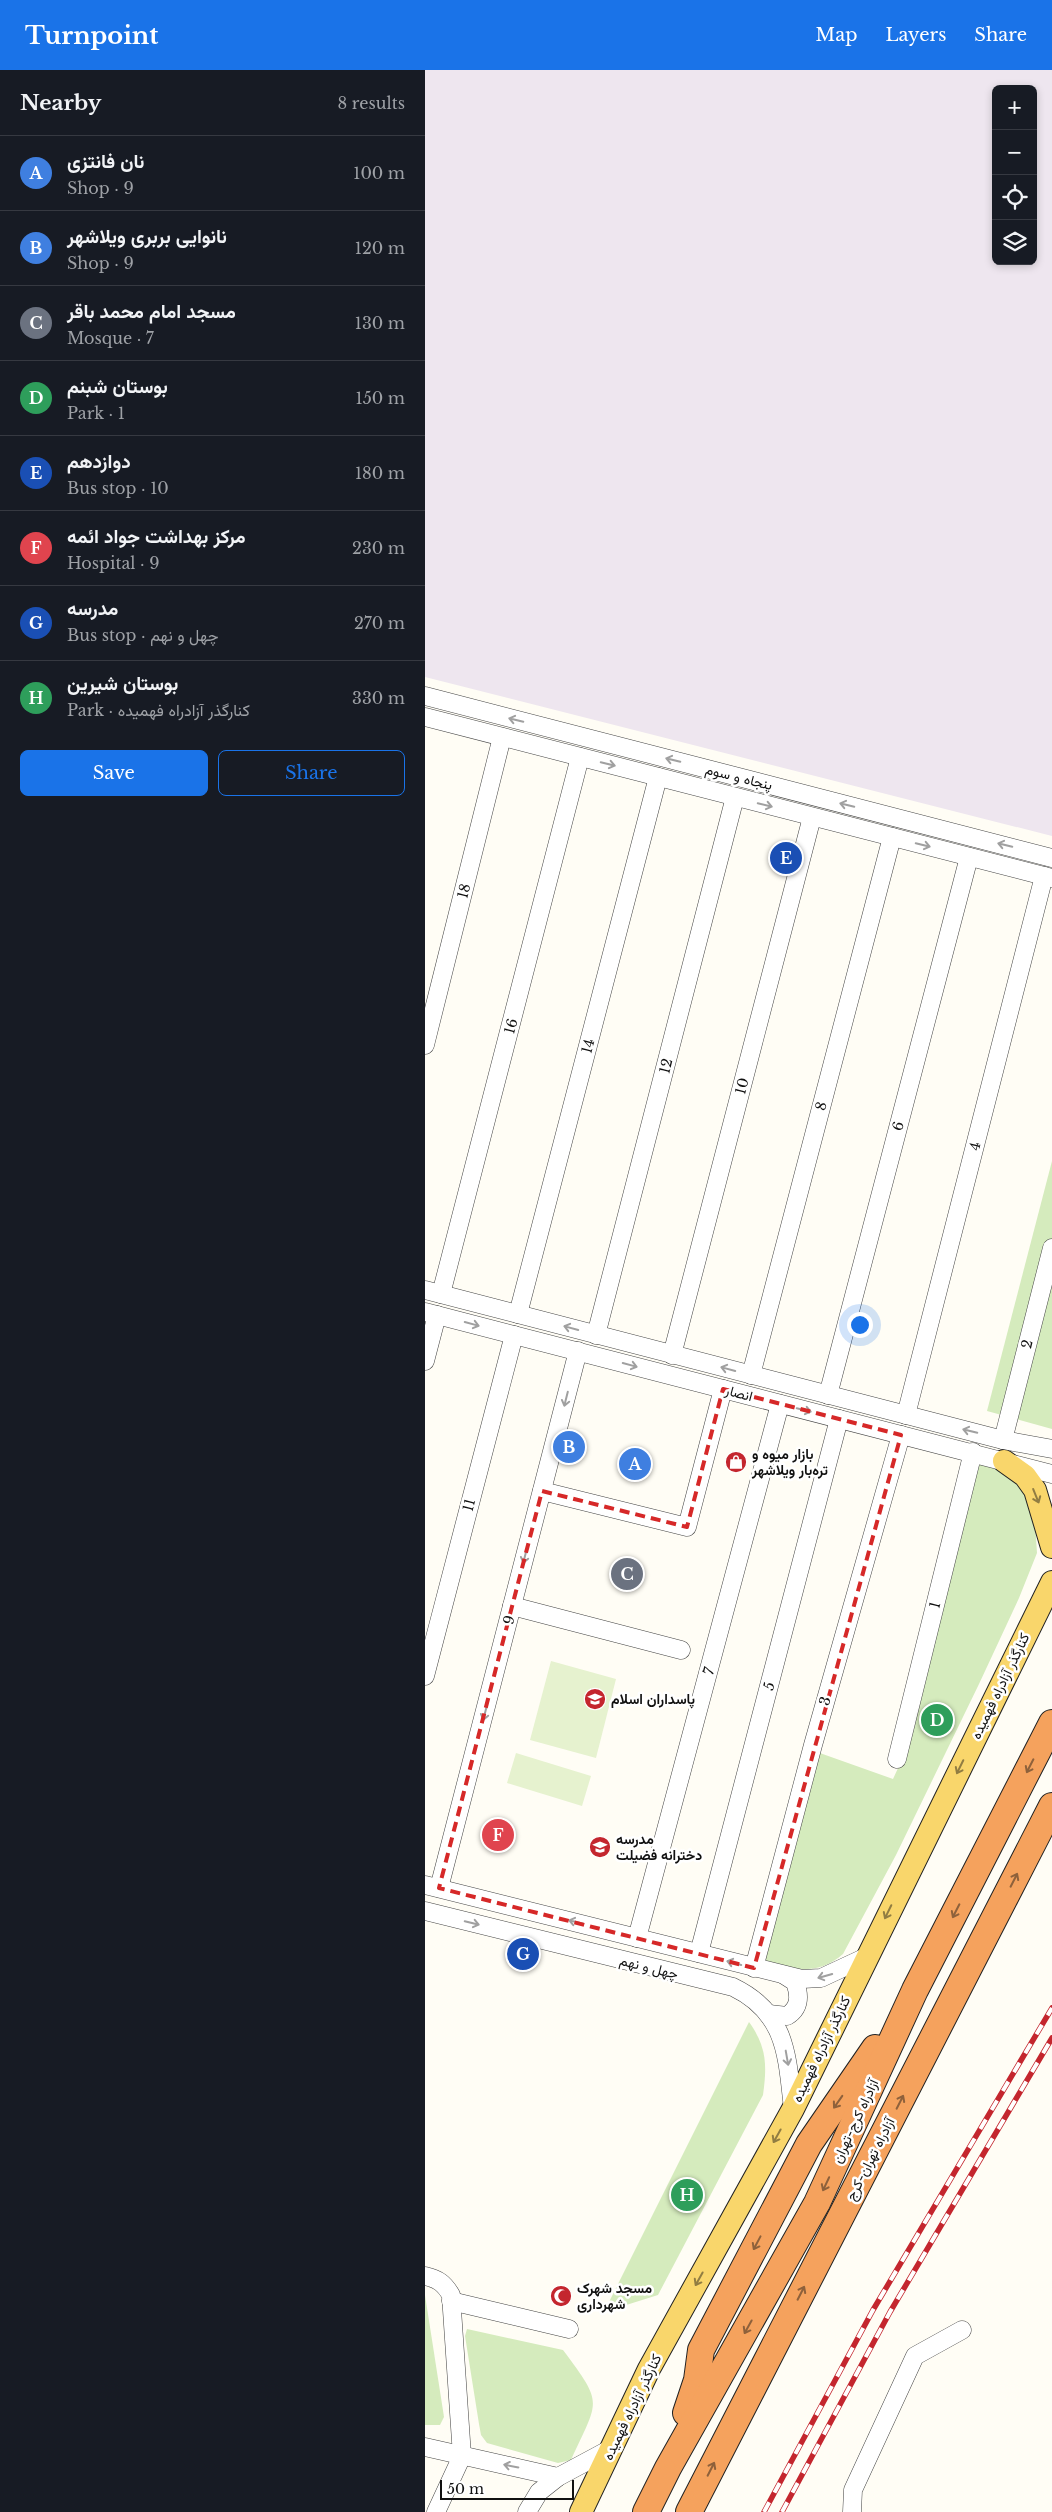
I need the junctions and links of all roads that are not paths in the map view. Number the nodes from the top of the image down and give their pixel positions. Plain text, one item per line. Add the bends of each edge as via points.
1 (425, 696) edge
2 (425, 719) edge
3 (503, 737) junction
4 (580, 757) junction
5 (658, 777) junction
6 (735, 797) junction
7 (812, 817) junction
8 (892, 837) junction
9 (969, 857) junction
10 (1052, 858) edge
11 (1048, 877) edge
12 (425, 1045) edge
13 (1052, 1248) edge
14 (433, 1292) edge
15 (431, 1314) edge
16 (518, 1314) junction
17 (514, 1335) junction
18 (596, 1335) junction
19 (578, 1352) junction
20 (672, 1354) junction
21 (425, 1361) edge
22 (751, 1375) junction
23 (723, 1389) junction
24 (827, 1395) junction
25 (780, 1404) junction
26 (906, 1415) junction
27 (839, 1419) junction
28 (901, 1435) junction
29 (1004, 1450) junction
30 (1052, 1450) edge
31 (973, 1452) junction
32 (1052, 1474) edge
33 (542, 1491) junction
34 (1052, 1547) edge
35 (1052, 1582) edge
36 (512, 1606) junction
37 (681, 1650) dead end
38 (425, 1676) edge
39 (1052, 1723) edge
40 (897, 1759) dead end
41 (1052, 1806) edge
42 (432, 1886) edge
43 (425, 1911) edge
44 (637, 1938) junction
45 (699, 1953) junction
46 (866, 1957) junction
47 (754, 1968) junction
48 (781, 1974) junction
49 (915, 1990) junction
50 (769, 2014) junction
51 (793, 2108) junction
52 (425, 2276) edge
53 (451, 2301) junction
54 (569, 2329) dead end
55 (962, 2330) dead end
56 (425, 2447) edge
57 (612, 2448) junction
58 (461, 2456) junction
59 (668, 2468) junction
60 (558, 2477) junction
61 (436, 2512) edge
62 (527, 2512) edge
63 (581, 2512) edge
64 (646, 2512) edge
65 (689, 2512) edge
66 (852, 2512) edge

10 -> 1 street, پنجاه و سوم
2 - 3 street, پنجاه و سوم
3 - 4 street, پنجاه و سوم
3 - 12 street, 18
4 -> 5 street, پنجاه و سوم
4 - 14 street, 16
5 - 6 street, پنجاه و سوم
5 - 16 street, 14
6 -> 7 street, پنجاه و سوم
6 - 18 street, 12
7 - 8 street, پنجاه و سوم
7 - 20 street, 10
8 -> 9 street, پنجاه و سوم
8 - 22 street, 8
9 - 11 street, پنجاه و سوم
9 - 24 street, 6
11 - 26 street, 4
13 - 29 street, 2
14 - 16 street, انصار
15 -> 17 street, انصار
15 - 21 street
18 -> 16 street, انصار
17 - 19 street, انصار
17 - 38 street, 11
18 - 20 street, انصار
19 -> 23 street, انصار
19 -> 33 street, 9
22 -> 20 street, انصار
22 - 24 street, انصار
23 - 25 street, انصار
23 - 33 street via 687,1528
24 - 26 street, انصار
25 -> 27 street, انصار
25 - 44 street, 7
29 -> 26 street, انصار
27 - 28 street, انصار
27 - 45 street, 5
28 - 31 street, انصار
28 - 47 street, 3
29 - 30 street, انصار
29 - 31 street, انصار
29 - 32 street, انصار
29 -> 34 main road via 1035,1490
31 - 40 street, 1
33 -> 36 street, 9
35 -> 46 main road, کنارگذر آزادراه فهمیده
36 - 37 street
36 -> 42 street, 9
39 -> 49 highway, آزادراه کرج-تهران
65 -> 41 highway, آزادراه تهران-کرج
44 -> 42 street, چهل و نهم
43 -> 50 street, چهل و نهم via 733,1987 746,1993
44 - 45 street, چهل و نهم
47 -> 45 street, چهل و نهم
46 -> 48 street, چهل و نهم via 821,1978 802,1979
46 - 51 main road, کنارگذر آزادراه فهمیده
47 - 48 street, چهل و نهم
48 - 50 street via 795,1982 799,1998 797,2006 787,2016
49 -> 59 highway, آزادراه کرج-تهران via 817,2203
49 -> 59 highway via 809,2144 701,2350 697,2380
50 -> 51 street, چهل و نهم via 778,2026 787,2055
51 -> 57 main road, کنارگذر آزادراه فهمیده via 649,2369
52 - 53 street via 437,2279 445,2286
53 - 54 street
53 - 58 street
55 - 66 street via 915,2356 853,2490
56 - 58 street
57 - 60 street
57 - 63 main road, کنارگذر آزادراه فهمیده
60 -> 58 street
58 - 61 street
59 - 64 highway, آزادراه کرج-تهران
60 - 62 street via 539,2492

